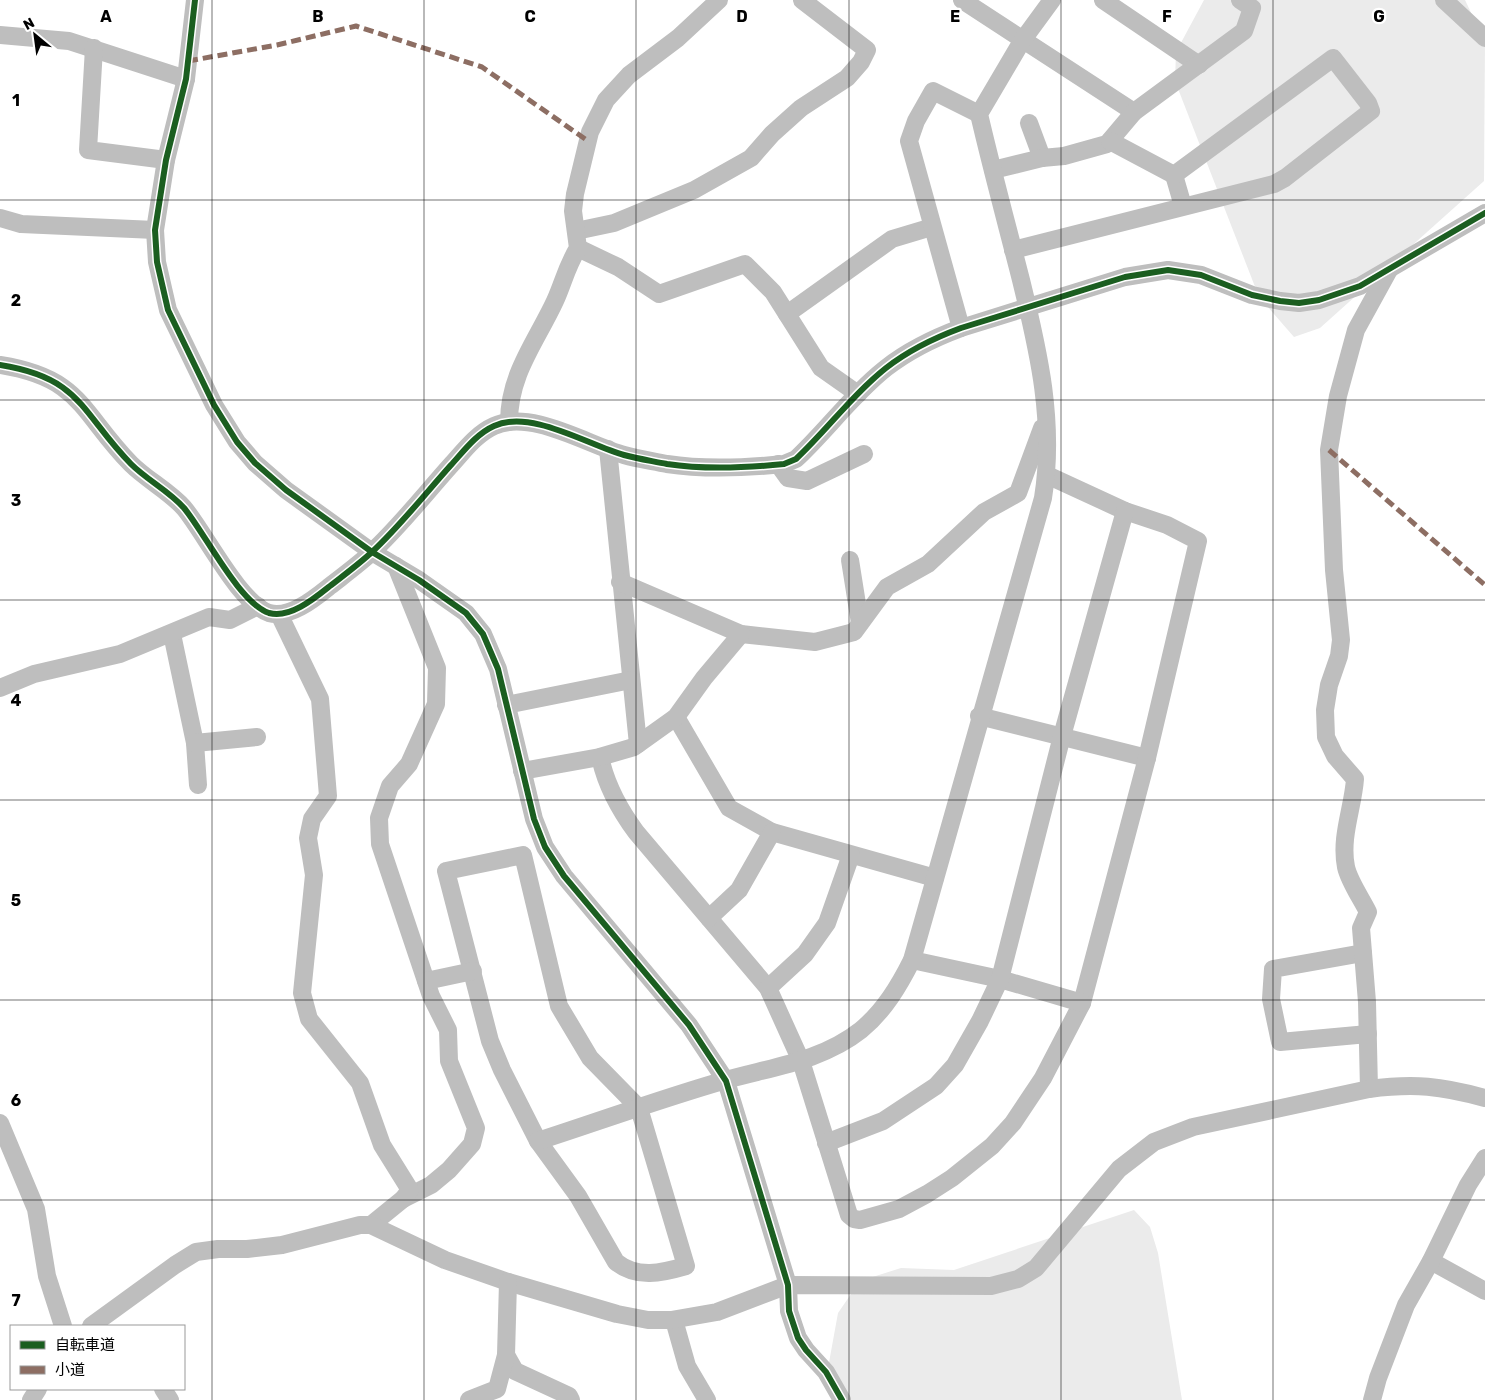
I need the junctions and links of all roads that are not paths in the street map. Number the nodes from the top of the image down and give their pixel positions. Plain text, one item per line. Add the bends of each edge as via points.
1 (195, 0) edge
2 (719, 0) edge
3 (802, 0) edge
4 (962, 0) edge
5 (1052, 0) edge
6 (1103, 0) edge
7 (1240, 0) edge
8 (1444, 0) edge
9 (824, 6) edge
10 (0, 35) edge
11 (1485, 38) edge
12 (1023, 40) junction
13 (94, 48) junction
14 (1199, 65) junction
15 (186, 78) junction
16 (1134, 112) junction
17 (979, 114) junction
18 (1029, 123) dead end
19 (1110, 141) junction
20 (1042, 158) junction
21 (166, 160) junction
22 (993, 170) junction
23 (1174, 175) junction
24 (1183, 206) junction
25 (1485, 213) edge
26 (0, 218) edge
27 (932, 227) junction
28 (155, 230) junction
29 (577, 239) junction
30 (1014, 250) junction
31 (1389, 270) junction
32 (1028, 308) junction
33 (787, 314) junction
34 (961, 328) junction
35 (0, 365) edge
36 (858, 394) junction
37 (1046, 415) junction
38 (508, 422) junction
39 (608, 449) junction
40 (864, 454) dead end
41 (778, 464) junction
42 (1046, 475) junction
43 (1125, 511) junction
44 (372, 552) junction
45 (850, 560) dead end
46 (396, 566) junction
47 (620, 582) junction
48 (258, 606) junction
49 (278, 614) junction
50 (860, 623) junction
51 (172, 634) junction
52 (741, 634) junction
53 (632, 680) junction
54 (0, 688) edge
55 (506, 705) junction
56 (980, 716) junction
57 (676, 717) junction
58 (1062, 736) junction
59 (257, 737) dead end
60 (195, 743) junction
61 (638, 744) junction
62 (600, 757) junction
63 (1147, 758) junction
64 (522, 771) junction
65 (198, 785) dead end
66 (772, 832) junction
67 (851, 854) junction
68 (935, 878) junction
69 (710, 918) junction
70 (1363, 953) junction
71 (912, 960) junction
72 (473, 971) junction
73 (1000, 979) junction
74 (426, 981) junction
75 (768, 988) junction
76 (1082, 1003) junction
77 (1368, 1034) junction
78 (801, 1061) junction
79 (726, 1080) junction
80 (1369, 1089) junction
81 (1485, 1098) edge
82 (639, 1108) junction
83 (0, 1124) edge
84 (538, 1141) junction
85 (826, 1143) junction
86 (1484, 1161) edge
87 (403, 1199) junction
88 (371, 1225) junction
89 (1431, 1261) junction
90 (508, 1282) junction
91 (788, 1285) junction
92 (1485, 1291) edge
93 (674, 1320) junction
94 (103, 1323) edge
95 (63, 1325) edge
96 (506, 1355) junction
97 (469, 1400) edge
98 (571, 1400) edge
99 (707, 1400) edge
100 (842, 1400) edge
101 (1372, 1400) edge

1 - 15 street
2 - 29 street via 678,38 629,75 606,100 590,132 575,194 573,211
3 - 9 street
4 - 12 street
5 - 12 street
6 - 14 street
7 - 14 street via 1252,8 1244,31
8 - 11 street
9 - 29 street via 866,50 848,78 801,108 751,158 727,173
10 - 13 street via 69,41
12 - 16 street
12 - 17 street
13 - 15 street
13 - 21 street via 88,150
14 - 16 street
15 - 21 street
16 - 19 street
17 - 22 street
17 - 27 street via 933,91 916,121 909,141
18 - 20 street
19 - 20 street via 1064,156
19 - 23 street
20 - 22 street
21 - 28 street
22 - 30 street
23 - 24 street
23 - 24 street via 1333,58 1368,103 1370,111 1285,178 1274,184
24 - 30 street
25 - 31 street
26 - 28 street via 21,224
27 - 33 street via 892,239
27 - 34 street
28 - 44 street via 157,262 168,310 214,404 237,442 286,490
29 - 33 street via 659,294 745,264 773,292
29 - 38 street via 556,299 516,375
30 - 32 street
31 - 32 street via 1344,294 1300,303 1252,295 1201,275 1168,270 1125,277
31 - 70 street via 1356,330 1338,396 1329,450 1334,570 1341,640 1329,684 1325,710 1326,737 1335,756 1355,779 1354,797 1345,829 1346,867 1368,912 1361,928
32 - 34 street
32 - 37 street via 1042,364
33 - 36 street via 820,368
34 - 36 street via 904,355
35 - 48 street via 36,373 70,391 131,464 182,506 240,588
36 - 41 street via 796,459
37 - 42 street
37 - 50 street via 1018,493 984,512 928,564 887,587
38 - 39 street via 551,428
38 - 44 street via 494,426 473,441
39 - 41 street via 666,464 701,468
39 - 47 street
40 - 41 street via 807,481 788,478
42 - 43 street
42 - 56 street via 1043,498
43 - 58 street
43 - 63 street via 1198,540
44 - 46 street
44 - 49 street via 320,594
45 - 50 street
46 - 55 street via 466,613 484,634 494,656
46 - 74 street via 437,668 436,704 409,764 390,786 380,818 380,844
47 - 52 street
47 - 53 street
48 - 49 street
48 - 51 street via 230,620 209,617
49 - 87 street via 320,699 328,796 312,819 308,838 314,875 302,993 310,1019 360,1083 382,1144 410,1190
50 - 52 street via 854,632 815,642
51 - 54 street via 120,654 34,674
51 - 60 street
52 - 57 street
53 - 55 street
53 - 61 street
55 - 64 street
56 - 58 street
56 - 68 street
57 - 61 street
57 - 66 street via 729,808
58 - 63 street
58 - 73 street
59 - 60 street
60 - 65 street
61 - 62 street
62 - 64 street
62 - 69 street via 604,778 625,817
63 - 76 street
64 - 79 street via 534,819 552,859 694,1032
66 - 67 street
66 - 69 street via 739,890
67 - 68 street
67 - 75 street via 827,923 805,954
68 - 71 street
69 - 75 street
70 - 77 street
70 - 77 street via 1273,969 1271,999 1280,1042
71 - 73 street
71 - 78 street via 893,995 861,1030
72 - 74 street
72 - 82 street via 446,871 523,855 559,1006 590,1058
72 - 84 street via 490,1041
73 - 76 street
73 - 85 street via 970,1041 936,1086 883,1121
74 - 87 street via 448,1030 449,1061 476,1128 472,1144 449,1170 431,1185
75 - 78 street
76 - 85 street via 1043,1078 1013,1123 992,1146 927,1194 873,1218 854,1219 845,1209
77 - 80 street
78 - 79 street
78 - 85 street
79 - 82 street
79 - 91 street
80 - 81 street via 1422,1085
80 - 91 street via 1193,1127 1154,1142 1119,1169 1044,1260 1018,1279 991,1286
82 - 84 street
82 - 84 street via 686,1266 653,1274 624,1269 616,1262 578,1196
83 - 95 street via 36,1209 46,1276
86 - 89 street via 1468,1185
87 - 88 street
88 - 90 street via 445,1260
88 - 94 street via 335,1230 282,1245 196,1252
89 - 92 street
89 - 101 street via 1406,1305
90 - 93 street via 618,1314 648,1320
90 - 96 street
91 - 93 street via 717,1312
91 - 100 street via 789,1311 798,1338 826,1372
93 - 99 street via 687,1366
96 - 97 street via 496,1389
96 - 98 street via 515,1371 569,1396

